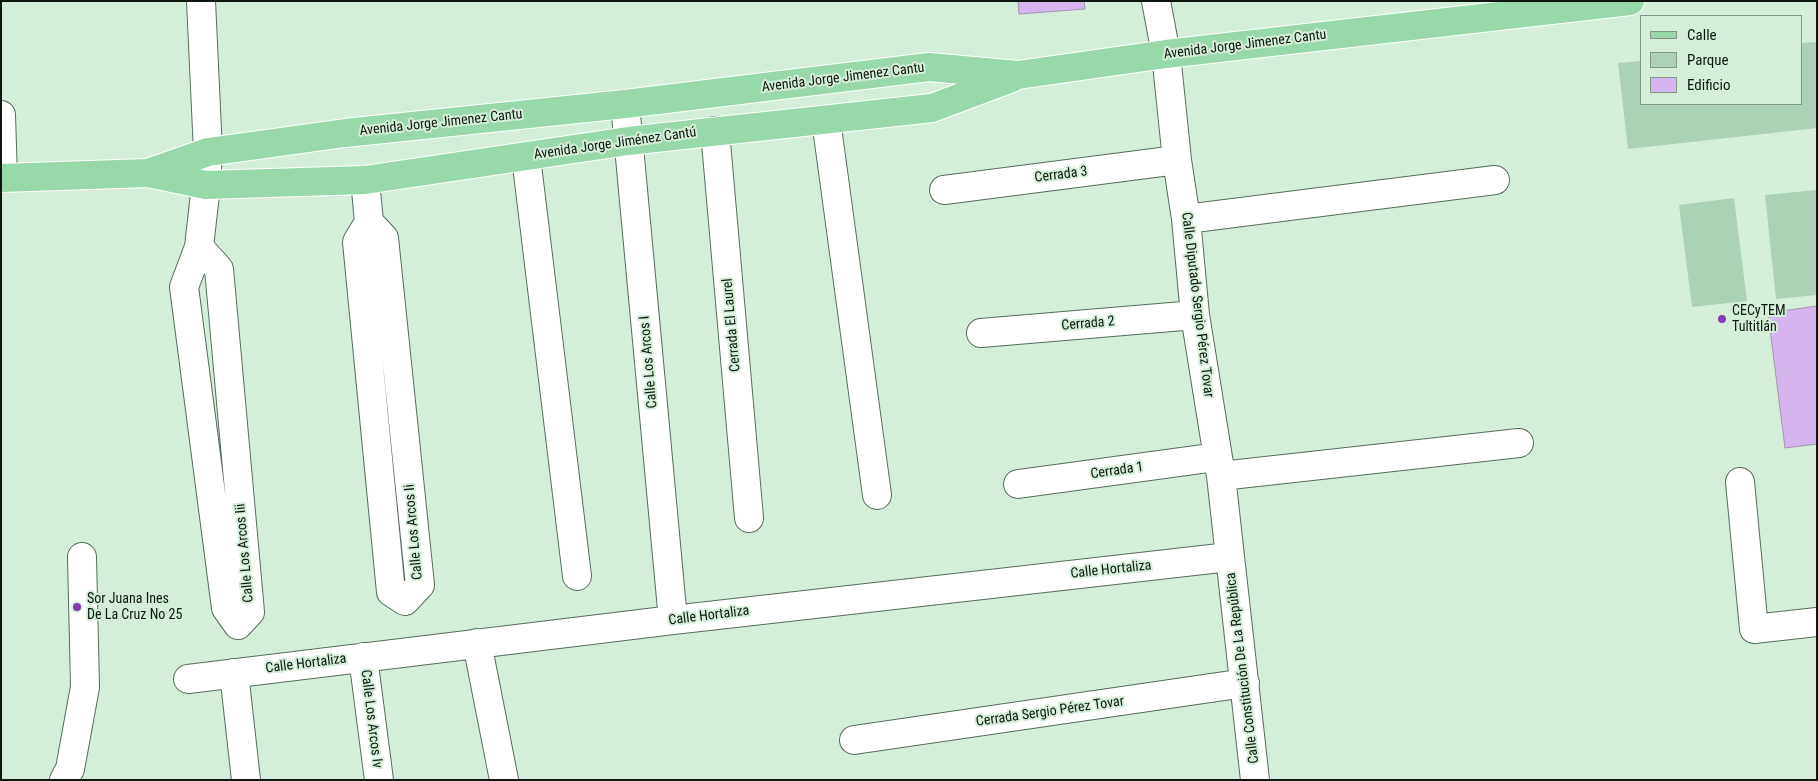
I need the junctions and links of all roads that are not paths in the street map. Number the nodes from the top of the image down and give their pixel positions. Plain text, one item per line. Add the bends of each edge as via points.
1 (201, 1) edge
2 (1156, 1) edge
3 (1630, 1) edge
4 (1166, 54) junction
5 (1018, 75) junction
6 (625, 104) junction
7 (1, 115) edge
8 (826, 120) junction
9 (715, 131) junction
10 (628, 141) junction
11 (208, 152) junction
12 (526, 156) junction
13 (1177, 160) junction
14 (148, 173) junction
15 (2, 178) edge
16 (365, 180) junction
17 (1495, 180) dead end
18 (206, 185) junction
19 (944, 190) dead end
20 (1186, 219) junction
21 (369, 222) junction
22 (199, 247) junction
23 (1195, 315) junction
24 (980, 333) dead end
25 (403, 416) junction
26 (374, 420) junction
27 (1519, 442) dead end
28 (235, 446) junction
29 (205, 449) junction
30 (1219, 467) junction
31 (1740, 482) dead end
32 (1018, 484) dead end
33 (877, 495) dead end
34 (749, 518) dead end
35 (1230, 556) junction
36 (82, 557) dead end
37 (577, 576) dead end
38 (673, 620) junction
39 (1817, 622) edge
40 (477, 643) junction
41 (363, 657) junction
42 (234, 673) junction
43 (188, 678) dead end
44 (1245, 683) junction
45 (854, 740) dead end
46 (64, 780) edge
47 (246, 780) edge
48 (379, 780) edge
49 (504, 780) edge
50 (1255, 780) edge

1 - 11 street, Calle Los Arcos Iii
2 - 4 street, Calle Diputado Sergio Pérez Tovar
3 - 4 main road, Avenida Jorge Jimenez Cantu
4 - 5 main road, Avenida Jorge Jimenez Cantu
4 - 13 street, Calle Diputado Sergio Pérez Tovar
5 - 6 main road, Avenida Jorge Jimenez Cantu via 929,67
5 - 8 main road, Avenida Jorge Jiménez Cantú via 932,108
6 - 10 street, Calle Los Arcos I
6 - 11 main road, Avenida Jorge Jimenez Cantu via 345,133
7 - 15 street
8 - 9 main road, Avenida Jorge Jiménez Cantú
8 - 33 street
9 - 10 main road, Avenida Jorge Jiménez Cantú
9 - 34 street, Cerrada El Laurel
10 - 12 main road, Avenida Jorge Jiménez Cantú
10 - 38 street, Calle Los Arcos I
11 - 14 main road, Avenida Jorge Jimenez Cantu
11 - 18 street, Calle Los Arcos Iii
12 - 16 main road, Avenida Jorge Jiménez Cantú
12 - 37 street
13 - 19 street, Cerrada 3
13 - 20 street, Calle Diputado Sergio Pérez Tovar
14 - 15 main road, Avenida Jorge Jimenez Cantu
14 - 18 main road, Avenida Jorge Jimenez Cantu
16 - 18 main road, Avenida Jorge Jiménez Cantú
16 - 21 street
17 - 20 street
18 - 22 street, Calle Los Arcos Iii
20 - 23 street, Calle Diputado Sergio Pérez Tovar
21 - 25 street, Calle Los Arcos Ii via 384,238
21 - 26 street, Calle Los Arcos Ii via 356,242
22 - 28 street, Calle Los Arcos Iii via 219,269
22 - 29 street, Calle Los Arcos Iii via 184,287
23 - 24 street, Cerrada 2
23 - 30 street, Calle Diputado Sergio Pérez Tovar
25 - 26 street
25 - 26 street, Calle Los Arcos Ii via 420,585 405,601 391,592
27 - 30 street, Cerrada 1
28 - 29 street
28 - 29 street, Calle Los Arcos Iii via 250,612 238,624 226,608
30 - 32 street, Cerrada 1
30 - 35 street, Calle Diputado Sergio Pérez Tovar
31 - 39 street via 1754,629
35 - 38 street, Calle Hortaliza
35 - 44 street, Calle Constitución De La República
36 - 46 street via 85,686 70,769
38 - 40 street, Calle Hortaliza
40 - 41 street, Calle Hortaliza
40 - 49 street
41 - 42 street, Calle Hortaliza
41 - 48 street, Calle Los Arcos Iv
42 - 43 street, Calle Hortaliza
42 - 47 street
44 - 45 street, Cerrada Sergio Pérez Tovar
44 - 50 street, Calle Constitución De La República

